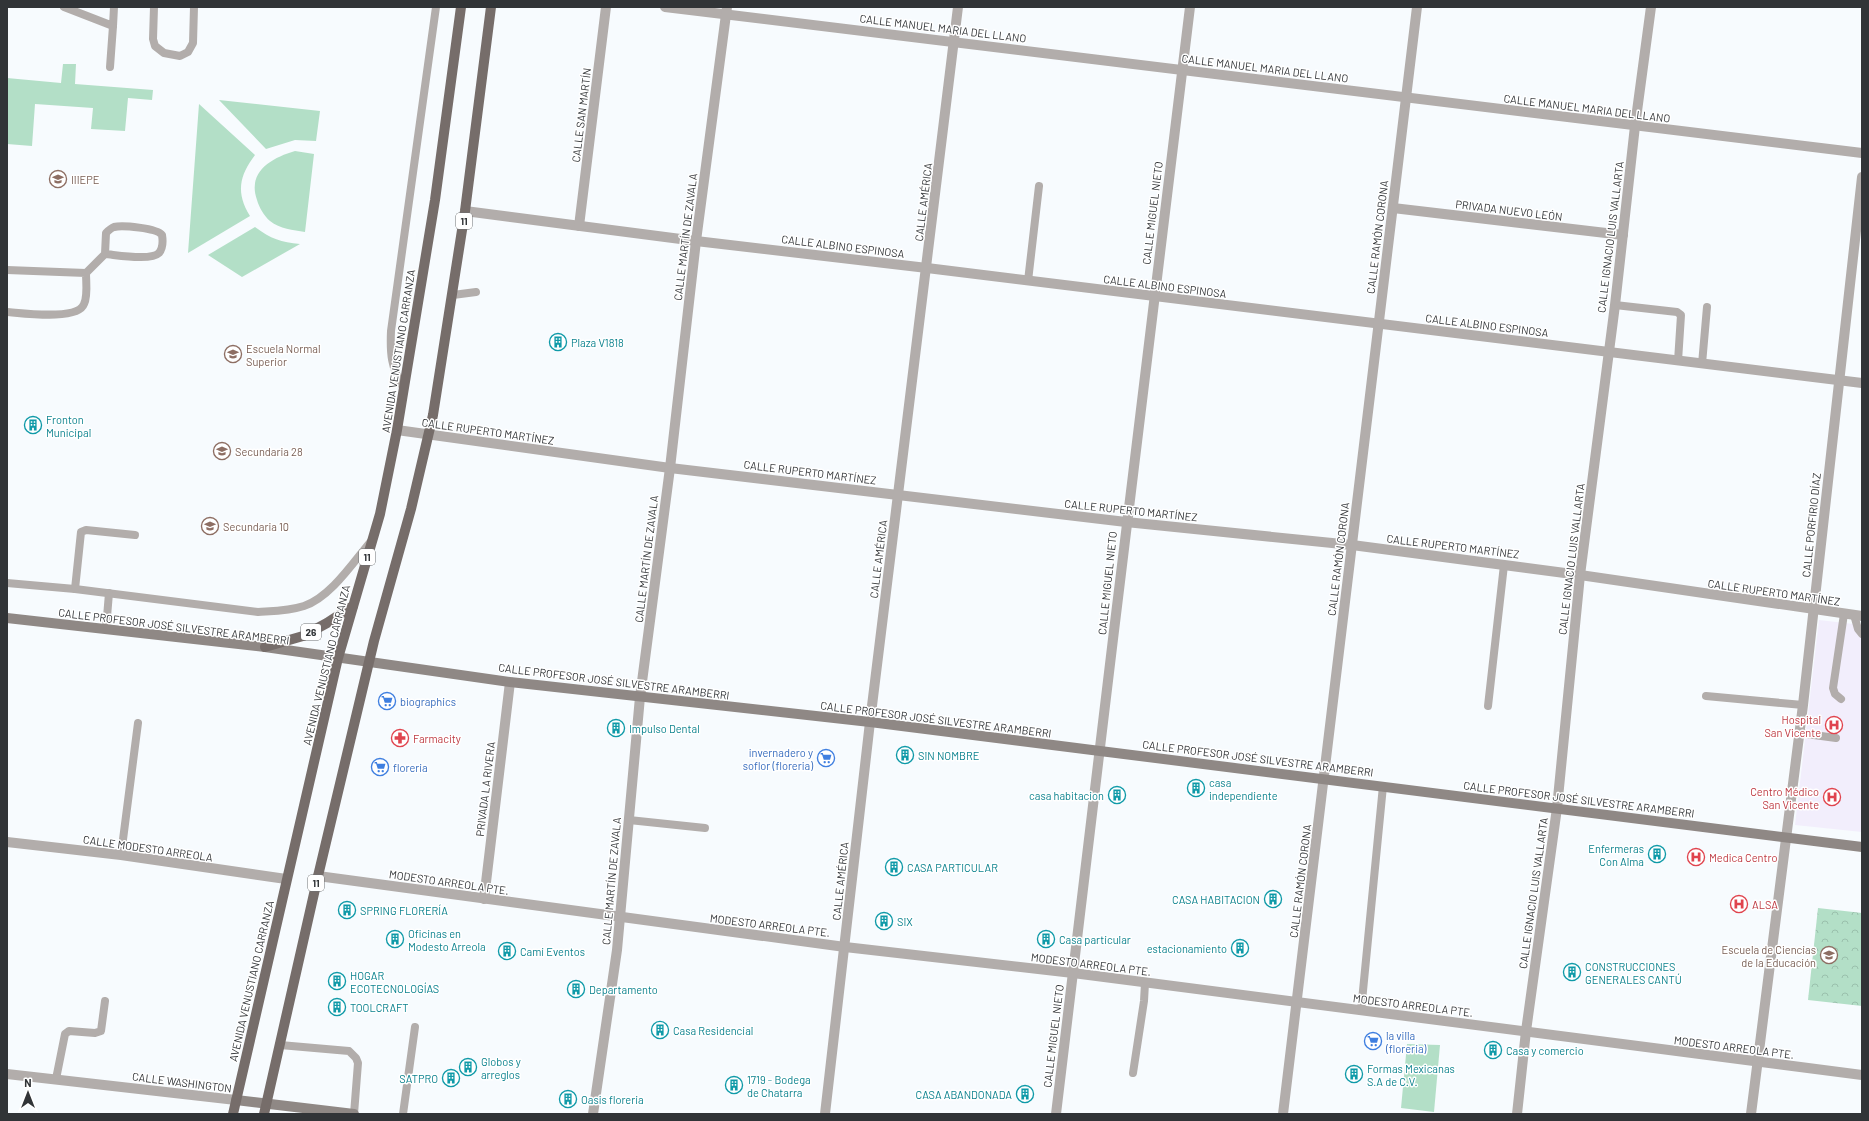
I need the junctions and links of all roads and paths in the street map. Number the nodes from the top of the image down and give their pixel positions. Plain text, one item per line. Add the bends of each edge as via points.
1 (64, 7) edge
2 (114, 7) edge
3 (154, 7) edge
4 (194, 7) edge
5 (436, 7) edge
6 (461, 7) edge
7 (491, 7) edge
8 (606, 7) edge
9 (665, 7) edge
10 (958, 7) edge
11 (1190, 7) edge
12 (1417, 7) edge
13 (1651, 7) edge
14 (726, 11) edge
15 (113, 26) junction
16 (954, 42) junction
17 (110, 67) dead end
18 (1182, 70) junction
19 (1406, 97) junction
20 (1635, 126) junction
21 (1862, 153) edge
22 (1862, 177) edge
23 (1039, 186) dead end
24 (1393, 208) junction
25 (465, 211) junction
26 (579, 226) junction
27 (1622, 235) junction
28 (696, 241) junction
29 (105, 254) junction
30 (927, 268) junction
31 (7, 270) edge
32 (86, 273) junction
33 (1028, 281) junction
34 (476, 292) dead end
35 (452, 295) junction
36 (1153, 297) junction
37 (1615, 305) junction
38 (1707, 307) dead end
39 (7, 312) edge
40 (1379, 324) junction
41 (1608, 353) junction
42 (1678, 361) junction
43 (1702, 364) junction
44 (1839, 380) junction
45 (1862, 384) edge
46 (404, 387) junction
47 (397, 430) junction
48 (429, 435) junction
49 (670, 468) junction
50 (898, 494) junction
51 (1126, 522) junction
52 (135, 535) dead end
53 (372, 540) junction
54 (1352, 545) junction
55 (1504, 565) junction
56 (1580, 575) junction
57 (7, 583) edge
58 (75, 589) junction
59 (109, 593) junction
60 (353, 606) junction
61 (1814, 610) junction
62 (1853, 615) edge
63 (7, 618) edge
64 (106, 629) junction
65 (1862, 634) edge
66 (265, 648) junction
67 (338, 658) junction
68 (369, 663) junction
69 (510, 682) junction
70 (640, 696) junction
71 (1706, 696) dead end
72 (1841, 699) dead end
73 (1803, 705) junction
74 (1488, 706) dead end
75 (870, 722) junction
76 (138, 723) dead end
77 (1799, 733) junction
78 (1836, 738) dead end
79 (1100, 751) junction
80 (1324, 778) junction
81 (1383, 786) junction
82 (1557, 808) junction
83 (629, 820) junction
84 (705, 828) dead end
85 (1785, 838) junction
86 (7, 842) edge
87 (1862, 847) edge
88 (121, 855) junction
89 (318, 876) junction
90 (286, 879) junction
91 (484, 899) junction
92 (619, 917) junction
93 (845, 947) junction
94 (1073, 973) junction
95 (1145, 983) junction
96 (105, 1001) dead end
97 (1297, 1003) junction
98 (1361, 1011) junction
99 (415, 1027) dead end
100 (1526, 1031) junction
101 (280, 1045) junction
102 (1758, 1062) junction
103 (1133, 1073) dead end
104 (7, 1074) edge
105 (1862, 1075) edge
106 (56, 1079) junction
107 (236, 1100) junction
108 (265, 1109) edge
109 (233, 1114) edge
110 (354, 1114) edge
111 (403, 1114) edge
112 (593, 1114) edge
113 (825, 1114) edge
114 (1056, 1114) edge
115 (1283, 1114) edge
116 (1518, 1114) edge
117 (1751, 1114) edge

1 - 15 lane
2 - 15 lane
3 - 4 lane via 155,46 164,53 180,56 188,52 193,43
5 - 46 lane via 391,331 391,362 396,376
6 - 46 main road, AVENIDA VENUSTIANO CARRANZA / 11 via 435,200
7 - 25 main road, 11
8 - 26 street, CALLE SAN MARTÍN
9 - 14 street, CALLE MANUEL MARIA DEL LLANO
10 - 16 street, CALLE AMÉRICA
11 - 18 street, CALLE MIGUEL NIETO
12 - 19 street, CALLE RAMÓN CORONA
13 - 20 street, CALLE IGNACIO LUIS VALLARTA
14 - 16 street, CALLE MANUEL MARIA DEL LLANO
14 - 28 street, CALLE MARTÍN DE ZAVALA
15 - 17 lane
16 - 18 street, CALLE MANUEL MARIA DEL LLANO
16 - 30 street, CALLE AMÉRICA
18 - 19 street, CALLE MANUEL MARIA DEL LLANO
18 - 36 street, CALLE MIGUEL NIETO
19 - 20 street, CALLE MANUEL MARIA DEL LLANO
19 - 24 street, CALLE RAMÓN CORONA
20 - 21 street, CALLE MANUEL MARIA DEL LLANO
20 - 27 street, CALLE IGNACIO LUIS VALLARTA
22 - 44 street, CALLE PORFIRIO DÍAZ
23 - 33 lane
24 - 27 street, PRIVADA NUEVO LEÓN
24 - 40 street, CALLE RAMÓN CORONA
25 - 26 street, CALLE ALBINO ESPINOSA
25 - 35 main road, 11
26 - 28 street, CALLE ALBINO ESPINOSA
27 - 37 street, CALLE IGNACIO LUIS VALLARTA
28 - 30 street, CALLE ALBINO ESPINOSA
28 - 49 street, CALLE MARTÍN DE ZAVALA
29 - 29 lane via 151,257 161,250 162,235 154,230 115,227 106,232
29 - 32 lane
30 - 33 street, CALLE ALBINO ESPINOSA
30 - 50 street, CALLE AMÉRICA
31 - 32 lane
32 - 39 lane via 84,304 79,311 63,314
33 - 36 street, CALLE ALBINO ESPINOSA
34 - 35 lane
35 - 48 main road, 11
36 - 40 street, CALLE ALBINO ESPINOSA
36 - 51 street, CALLE MIGUEL NIETO
37 - 41 street, CALLE IGNACIO LUIS VALLARTA
37 - 42 lane via 1677,312 1681,315
38 - 43 lane
40 - 41 street, CALLE ALBINO ESPINOSA
40 - 54 street, CALLE RAMÓN CORONA
41 - 42 street, CALLE ALBINO ESPINOSA
41 - 56 street, CALLE IGNACIO LUIS VALLARTA
42 - 43 street, CALLE ALBINO ESPINOSA
43 - 44 street, CALLE ALBINO ESPINOSA
44 - 45 street, CALLE ALBINO ESPINOSA
44 - 61 street, CALLE PORFIRIO DÍAZ
46 - 47 main road, AVENIDA VENUSTIANO CARRANZA / 11
47 - 48 street, CALLE RUPERTO MARTÍNEZ
47 - 53 main road, AVENIDA VENUSTIANO CARRANZA / 11 via 380,514
48 - 49 street, CALLE RUPERTO MARTÍNEZ
48 - 68 main road, 11
49 - 50 street, CALLE RUPERTO MARTÍNEZ
49 - 70 street, CALLE MARTÍN DE ZAVALA
50 - 51 street, CALLE RUPERTO MARTÍNEZ
50 - 75 street, CALLE AMÉRICA
51 - 54 street, CALLE RUPERTO MARTÍNEZ
51 - 79 street, CALLE MIGUEL NIETO
52 - 58 lane via 86,530 81,532
53 - 59 lane via 325,594 306,606 258,612
53 - 60 main road, AVENIDA VENUSTIANO CARRANZA / 11
54 - 55 street, CALLE RUPERTO MARTÍNEZ
54 - 80 street, CALLE RAMÓN CORONA
55 - 56 street, CALLE RUPERTO MARTÍNEZ
55 - 74 lane
56 - 61 street, CALLE RUPERTO MARTÍNEZ
56 - 82 street, CALLE IGNACIO LUIS VALLARTA
57 - 58 lane
58 - 59 lane
59 - 64 lane
60 - 66 main road, 26 via 303,636
60 - 67 main road, AVENIDA VENUSTIANO CARRANZA / 11
61 - 62 street, CALLE RUPERTO MARTÍNEZ
61 - 73 street, CALLE PORFIRIO DÍAZ
62 - 65 lane
62 - 72 lane via 1833,688
63 - 64 main road, CALLE PROFESOR JOSÉ SILVESTRE ARAMBERRI / 26
64 - 66 main road, CALLE PROFESOR JOSÉ SILVESTRE ARAMBERRI / 26
66 - 67 main road, CALLE PROFESOR JOSÉ SILVESTRE ARAMBERRI / 26
67 - 68 main road, CALLE PROFESOR JOSÉ SILVESTRE ARAMBERRI / 26
67 - 90 main road, AVENIDA VENUSTIANO CARRANZA / 11
68 - 69 main road, CALLE PROFESOR JOSÉ SILVESTRE ARAMBERRI / 26
68 - 89 main road, 11
69 - 70 main road, CALLE PROFESOR JOSÉ SILVESTRE ARAMBERRI / 26
69 - 91 street, PRIVADA LA RIVERA
70 - 75 main road, CALLE PROFESOR JOSÉ SILVESTRE ARAMBERRI / 26
70 - 83 street, CALLE MARTÍN DE ZAVALA
71 - 73 lane
73 - 77 street, CALLE PORFIRIO DÍAZ
75 - 79 main road, CALLE PROFESOR JOSÉ SILVESTRE ARAMBERRI / 26
75 - 93 street, CALLE AMÉRICA
76 - 88 lane
77 - 78 lane
77 - 85 street, CALLE PORFIRIO DÍAZ
79 - 80 main road, CALLE PROFESOR JOSÉ SILVESTRE ARAMBERRI / 26
79 - 94 street, CALLE MIGUEL NIETO
80 - 81 main road, CALLE PROFESOR JOSÉ SILVESTRE ARAMBERRI / 26
80 - 97 street, CALLE RAMÓN CORONA
81 - 82 main road, CALLE PROFESOR JOSÉ SILVESTRE ARAMBERRI / 26
81 - 98 lane
82 - 85 main road, CALLE PROFESOR JOSÉ SILVESTRE ARAMBERRI / 26
82 - 100 street, CALLE IGNACIO LUIS VALLARTA
83 - 84 lane
83 - 92 street, CALLE MARTÍN DE ZAVALA
85 - 87 main road, CALLE PROFESOR JOSÉ SILVESTRE ARAMBERRI / 26
85 - 102 street, CALLE PORFIRIO DÍAZ
86 - 88 street, CALLE MODESTO ARREOLA
88 - 90 street, CALLE MODESTO ARREOLA
89 - 91 street, MODESTO ARREOLA PTE.
89 - 101 main road, 11
90 - 107 main road, AVENIDA VENUSTIANO CARRANZA / 11
91 - 92 street, MODESTO ARREOLA PTE.
92 - 93 street, MODESTO ARREOLA PTE.
92 - 112 street, CALLE MARTÍN DE ZAVALA via 617,950
93 - 94 street, MODESTO ARREOLA PTE.
93 - 113 street, CALLE AMÉRICA
94 - 95 street, MODESTO ARREOLA PTE.
94 - 114 street, CALLE MIGUEL NIETO
95 - 97 street, MODESTO ARREOLA PTE.
95 - 103 lane
96 - 106 lane via 101,1031 69,1031 65,1034
97 - 98 street, MODESTO ARREOLA PTE.
97 - 115 street, CALLE RAMÓN CORONA
98 - 100 street, MODESTO ARREOLA PTE.
99 - 111 lane
100 - 102 street, MODESTO ARREOLA PTE.
100 - 116 street, CALLE IGNACIO LUIS VALLARTA
101 - 108 main road, 11
101 - 110 lane via 349,1051 358,1063
102 - 105 street, MODESTO ARREOLA PTE.
102 - 117 street, CALLE PORFIRIO DÍAZ
104 - 106 street, CALLE WASHINGTON
106 - 107 street, CALLE WASHINGTON
107 - 108 main road, CALLE WASHINGTON
107 - 109 main road, AVENIDA VENUSTIANO CARRANZA / 11
108 - 110 main road, CALLE WASHINGTON

